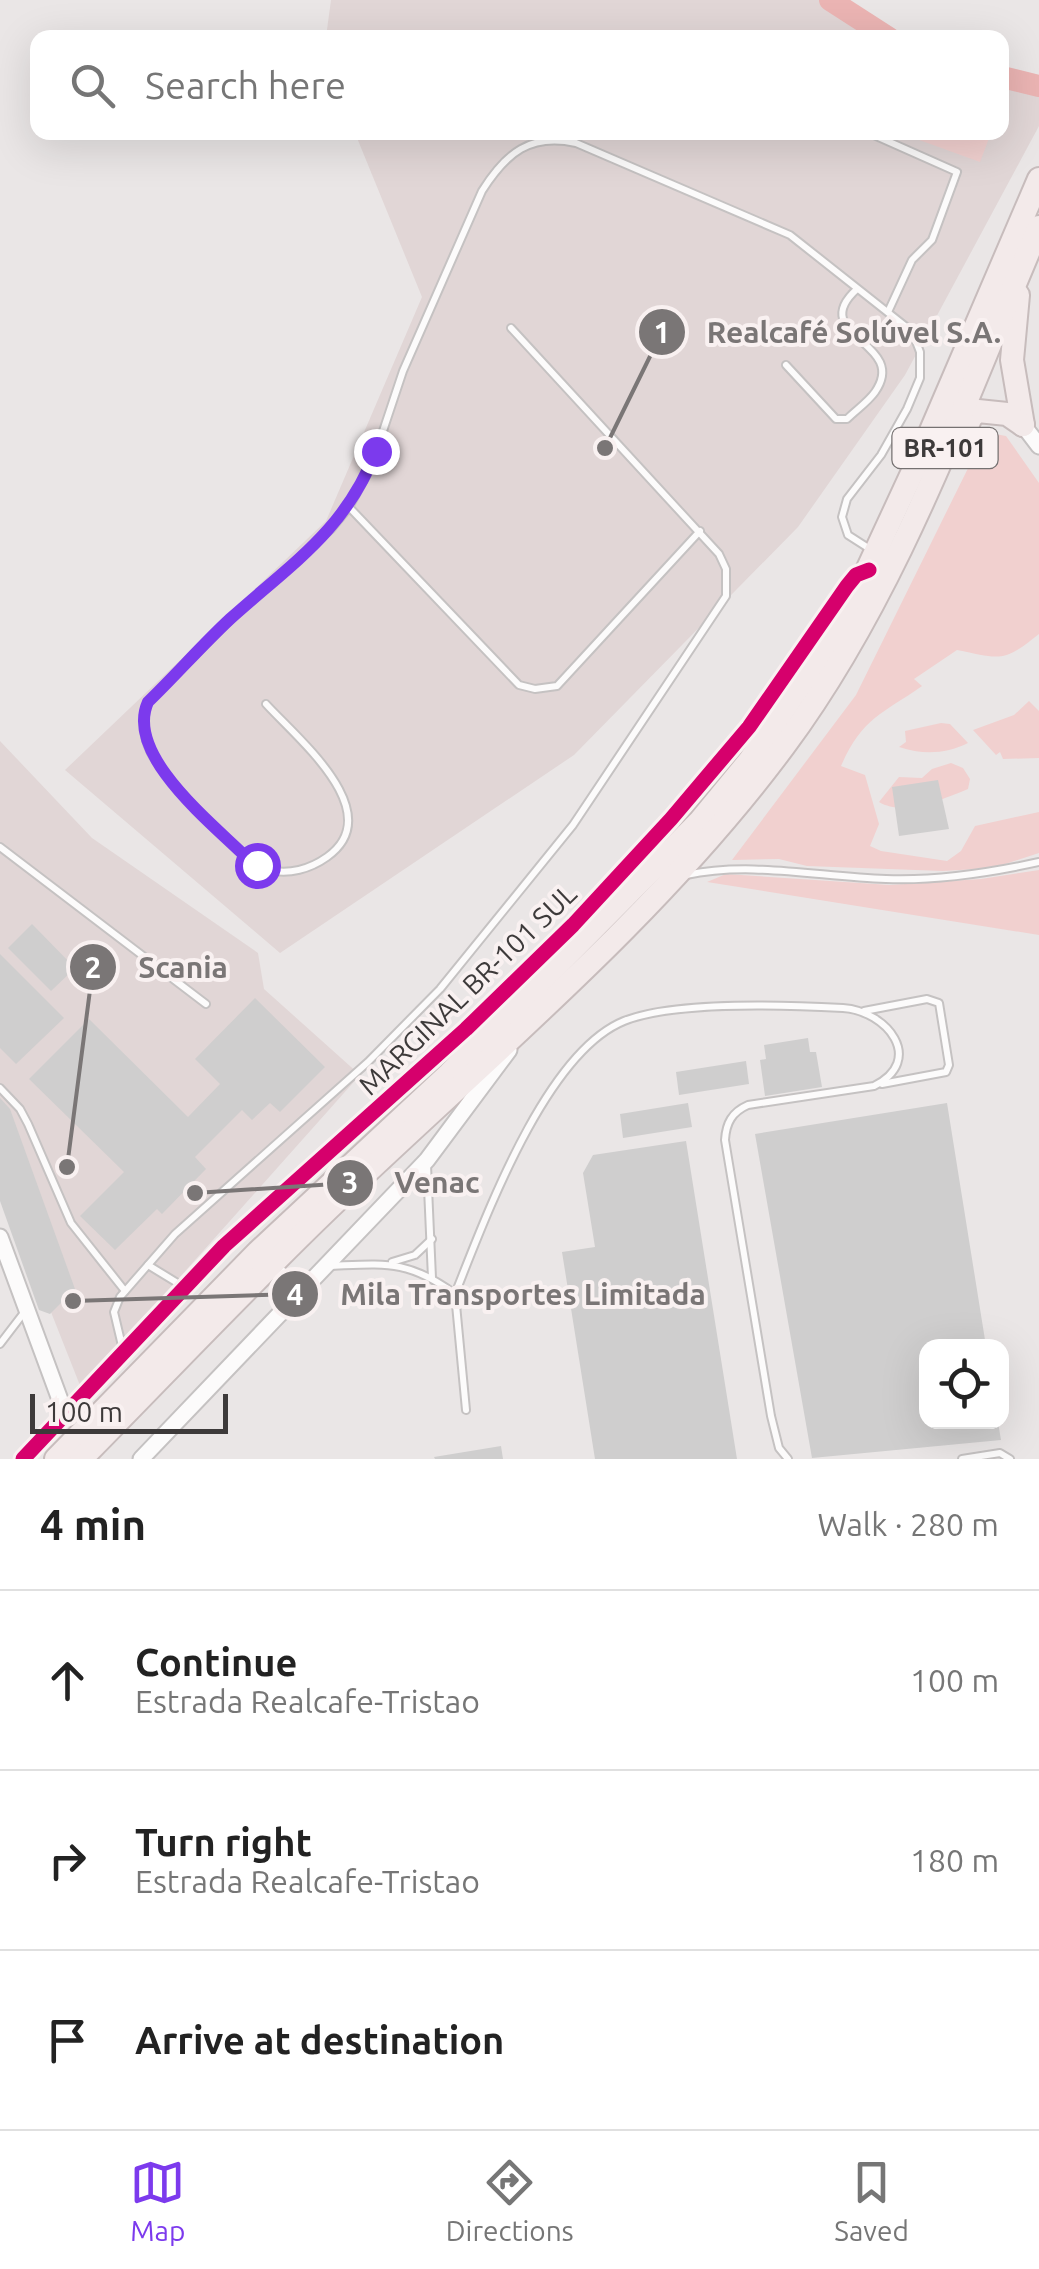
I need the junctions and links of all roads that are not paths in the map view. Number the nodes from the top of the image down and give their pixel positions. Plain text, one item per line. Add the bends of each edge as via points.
1 (541, 140) edge
2 (550, 140) edge
3 (885, 140) edge
4 (1039, 179) edge
5 (1039, 226) edge
6 (1022, 266) junction
7 (857, 290) junction
8 (888, 312) junction
9 (511, 328) dead end
10 (786, 365) dead end
11 (1023, 425) junction
12 (1039, 446) edge
13 (349, 507) junction
14 (700, 531) junction
15 (872, 562) junction
16 (860, 626) junction
17 (266, 704) dead end
18 (0, 847) edge
19 (1039, 862) edge
20 (670, 879) junction
21 (206, 1004) dead end
22 (862, 1011) junction
23 (532, 1019) junction
24 (874, 1086) junction
25 (0, 1088) edge
26 (427, 1160) junction
27 (0, 1238) edge
28 (432, 1238) junction
29 (224, 1246) junction
30 (257, 1250) dead end
31 (391, 1263) junction
32 (148, 1265) junction
33 (0, 1266) edge
34 (327, 1266) junction
35 (275, 1268) dead end
36 (432, 1279) junction
37 (18, 1286) junction
38 (184, 1287) junction
39 (125, 1291) junction
40 (456, 1294) junction
41 (26, 1309) junction
42 (280, 1316) junction
43 (0, 1344) edge
44 (123, 1352) junction
45 (466, 1410) dead end
46 (66, 1416) junction
47 (23, 1459) edge
48 (56, 1459) edge
49 (81, 1459) edge
50 (141, 1459) edge
51 (788, 1459) edge
52 (962, 1459) edge
53 (1010, 1459) edge

1 - 13 lane via 496,170 482,191
2 - 7 lane via 576,144 790,235
3 - 8 lane via 957,172 932,240 912,260
4 - 15 highway, BR-101
5 - 6 highway, BR-101
6 - 11 highway via 1012,354
6 - 16 highway, BR-101 via 905,541
7 - 8 lane
7 - 10 lane via 840,314 880,358 875,393 847,418 836,419
8 - 15 lane via 915,339 922,364 901,421 844,507 844,529
9 - 14 lane
11 - 12 street
11 - 16 highway via 991,410 971,417 918,533
13 - 14 lane via 519,685 535,689 557,686
13 - 17 lane via 144,713 149,750 161,769 247,858 269,870 302,870 346,838 348,809 329,773
14 - 32 lane via 726,569 726,596 573,825 440,989
15 - 29 street, MARGINAL BR-101 SUL via 847,586 749,728 573,925
15 - 48 highway, BR-101 via 810,674 700,822 449,1074 258,1252
16 - 20 highway, BR-101 via 783,747
18 - 21 lane
19 - 20 lane via 889,880 718,868
20 - 23 highway, BR-101
22 - 24 lane via 888,1026 898,1050 893,1072
22 - 24 lane via 939,1003 949,1065 938,1075
22 - 40 lane via 691,1008 624,1021 595,1038 514,1151
23 - 26 street
23 - 49 highway, BR-101 via 326,1211
24 - 51 lane via 748,1105 726,1128 771,1416
25 - 39 lane via 28,1124 72,1223
26 - 28 lane
26 - 34 street
27 - 37 street
28 - 31 lane via 415,1255
28 - 36 lane
29 - 30 street
29 - 38 street, MARGINAL BR-101 SUL
31 - 34 lane
31 - 36 lane
32 - 38 lane
32 - 39 lane
33 - 37 lane
34 - 42 street
35 - 42 street via 288,1286
36 - 40 lane
37 - 41 street
38 - 44 street, MARGINAL BR-101 SUL
39 - 44 lane via 114,1312
40 - 45 lane
41 - 43 lane
41 - 46 street
42 - 50 street
44 - 46 street, MARGINAL BR-101 SUL
46 - 47 street, MARGINAL BR-101 SUL
52 - 53 lane via 1000,1453

